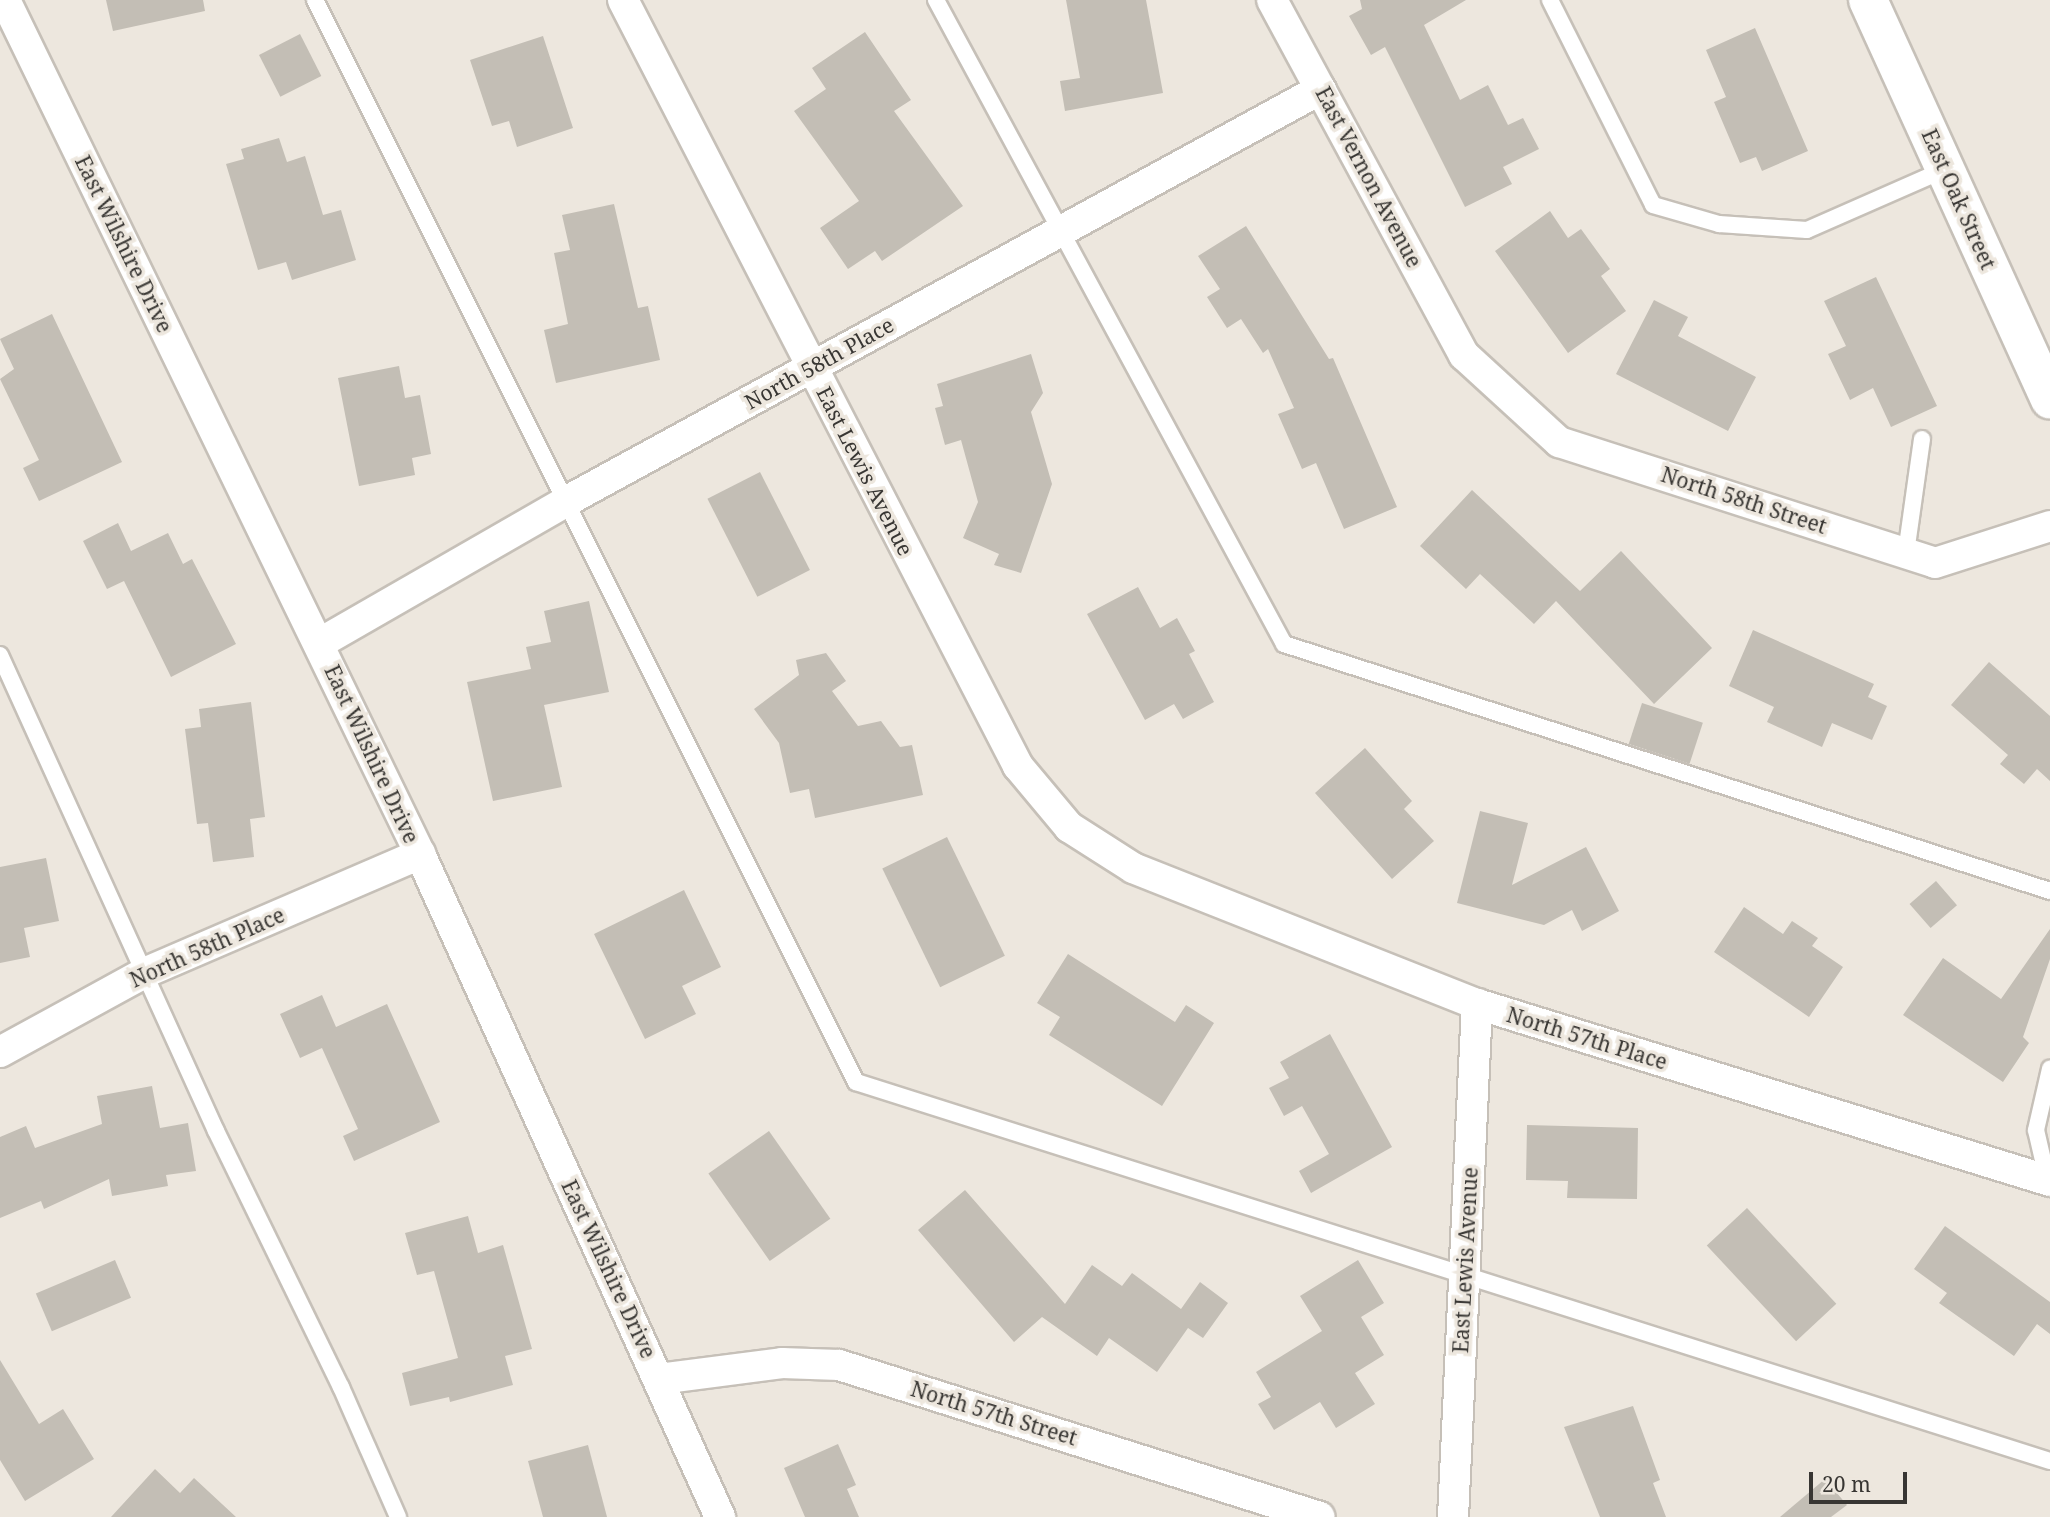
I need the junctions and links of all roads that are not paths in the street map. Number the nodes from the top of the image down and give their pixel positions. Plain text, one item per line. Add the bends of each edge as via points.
1 (5, 0) edge
2 (314, 0) edge
3 (623, 0) edge
4 (936, 0) edge
5 (1272, 0) edge
6 (1550, 0) edge
7 (1868, 0) edge
8 (1321, 89) junction
9 (1946, 169) junction
10 (1058, 231) junction
11 (1464, 355) joint
12 (811, 367) junction
13 (2050, 399) edge
14 (1922, 439) dead end
15 (565, 502) junction
16 (2050, 526) edge
17 (1906, 553) junction
18 (320, 643) junction
19 (0, 655) edge
20 (420, 853) junction
21 (1133, 868) joint
22 (2050, 891) edge
23 (144, 973) junction
24 (1477, 1004) junction
25 (0, 1052) edge
26 (2050, 1069) edge
27 (2049, 1183) edge
28 (1464, 1278) junction
29 (659, 1378) junction
30 (2050, 1461) edge
31 (398, 1517) edge
32 (720, 1517) edge
33 (1320, 1517) edge
34 (1454, 1517) edge

1 - 18 street, East Wilshire Drive
2 - 15 lane
3 - 12 street, East Lewis Avenue
4 - 10 lane
5 - 8 street, East Vernon Avenue
6 - 9 lane via 1653,205 1719,224 1807,230
7 - 9 street, East Oak Street
8 - 10 street, North 58th Place
8 - 11 street, East Vernon Avenue
9 - 13 street, East Oak Street
10 - 12 street, North 58th Place
10 - 22 lane via 1284,644
11 - 17 street, North 58th Street via 1559,442
12 - 15 street, North 58th Place
12 - 21 street, East Lewis Avenue via 1018,766 1069,827
14 - 17 lane via 1923,462 1914,485
15 - 18 street, North 58th Place
15 - 28 lane via 856,1082
16 - 17 street, North 58th Street via 1935,563
18 - 20 street, East Wilshire Drive
19 - 23 lane
20 - 23 street, North 58th Place
20 - 29 street, East Wilshire Drive
21 - 24 street, North 57th Place
23 - 25 street, North 58th Place
23 - 31 lane
24 - 27 street, North 57th Place
24 - 28 street, East Lewis Avenue
26 - 27 lane via 2036,1130
28 - 30 lane
28 - 34 street, East Lewis Avenue
29 - 32 street, East Wilshire Drive
29 - 33 street, North 57th Street via 782,1363 839,1365

